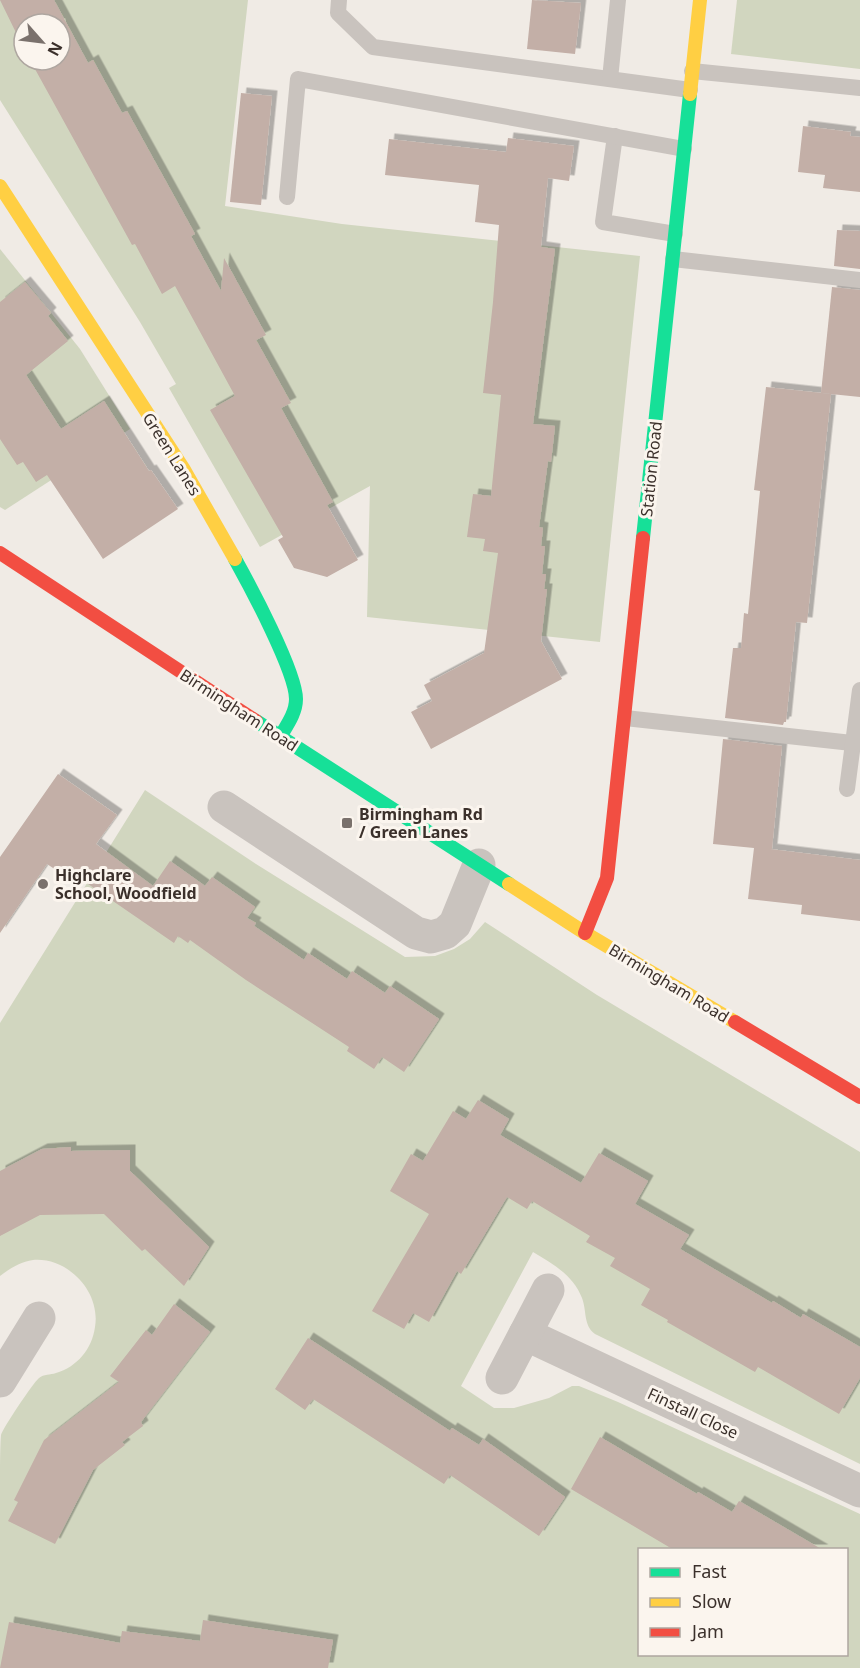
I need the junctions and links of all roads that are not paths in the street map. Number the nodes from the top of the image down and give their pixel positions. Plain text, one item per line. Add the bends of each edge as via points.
1 (339, 0) edge
2 (618, 0) edge
3 (700, 0) edge
4 (692, 71) junction
5 (610, 79) junction
6 (860, 88) edge
7 (690, 90) junction
8 (615, 136) junction
9 (684, 149) junction
10 (0, 186) edge
11 (287, 197) dead end
12 (675, 234) junction
13 (673, 259) junction
14 (860, 280) edge
15 (0, 553) edge
16 (860, 690) edge
17 (625, 718) junction
18 (280, 737) junction
19 (852, 743) junction
20 (847, 789) dead end
21 (224, 807) dead end
22 (479, 865) junction
23 (585, 933) junction
24 (860, 1097) edge
25 (548, 1290) dead end
26 (39, 1318) dead end
27 (525, 1334) junction
28 (502, 1378) dead end
29 (0, 1381) edge
30 (860, 1491) edge

1 - 5 lane via 338,13 373,47
2 - 5 lane
3 - 4 street, Station Road
4 - 6 lane
4 - 7 street, Station Road
5 - 7 lane
7 - 9 street, Station Road
8 - 9 lane
8 - 11 lane via 298,79
8 - 12 lane via 603,222
9 - 12 street, Station Road
10 - 18 street, Green Lanes via 183,468 237,563 295,685 293,714
12 - 13 street, Station Road
13 - 14 lane
13 - 17 street, Station Road
15 - 18 street, Birmingham Road
16 - 19 lane
17 - 19 lane
17 - 23 street, Station Road via 607,878
18 - 22 street, Birmingham Road
19 - 20 lane
21 - 22 street via 416,933 431,937 455,924
22 - 23 street, Birmingham Road
23 - 24 street, Birmingham Road
25 - 27 street
26 - 29 street
27 - 28 street
27 - 30 street, Finstall Close

